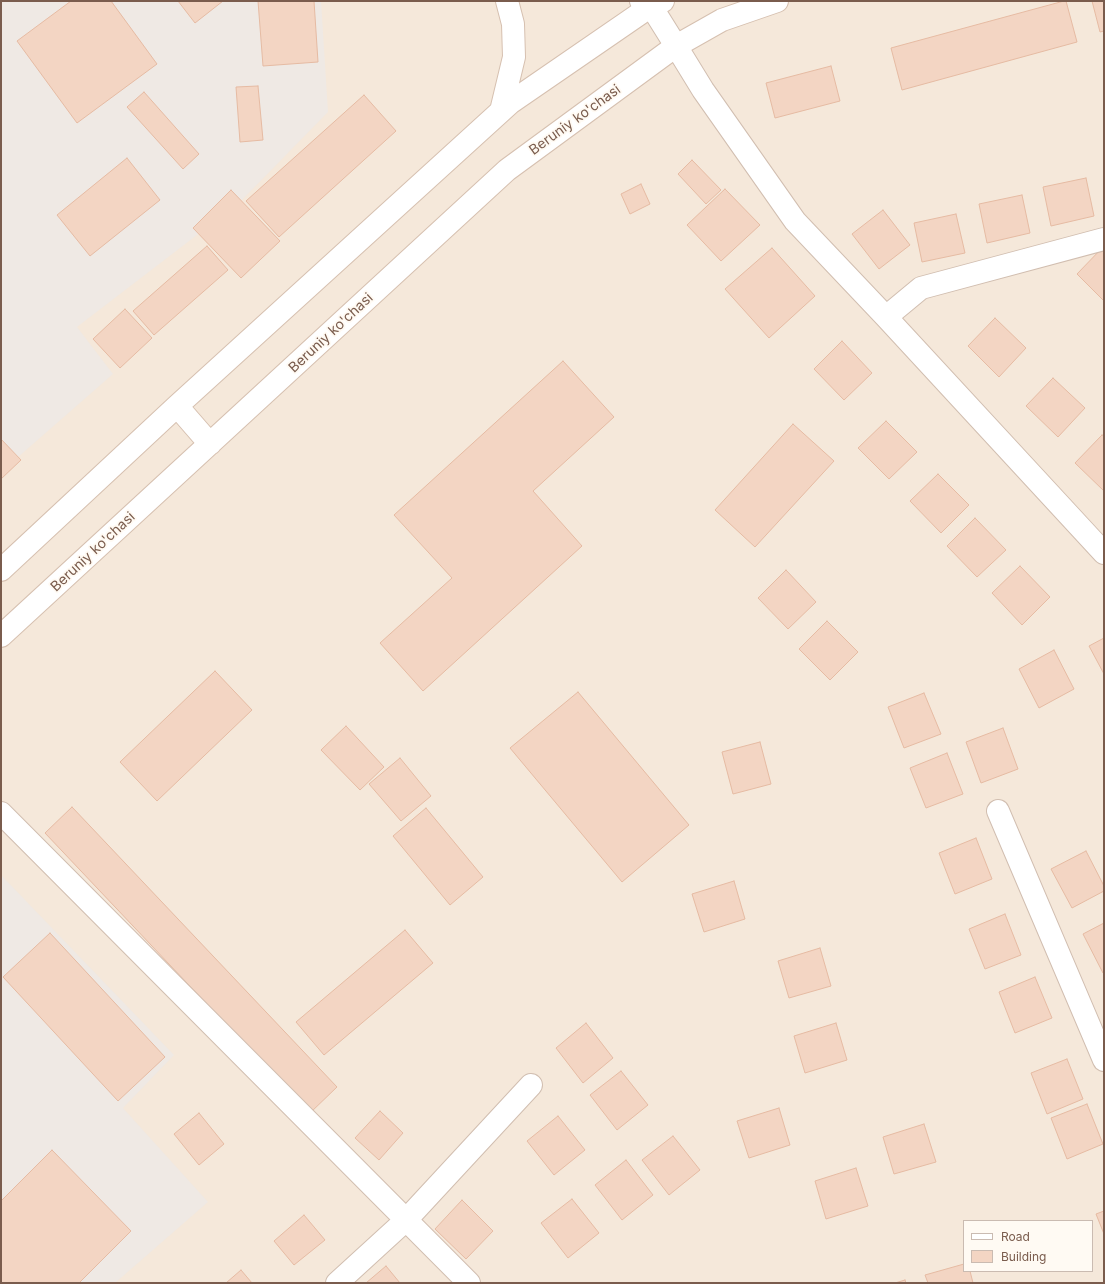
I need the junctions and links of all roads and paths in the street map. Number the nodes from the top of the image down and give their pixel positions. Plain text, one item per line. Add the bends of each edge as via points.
1 (507, 1) edge
2 (777, 1) edge
3 (652, 3) edge
4 (676, 46) junction
5 (501, 111) junction
6 (1104, 239) edge
7 (886, 317) junction
8 (177, 406) junction
9 (210, 444) junction
10 (1104, 553) edge
11 (1, 570) edge
12 (1, 636) edge
13 (998, 811) dead end
14 (1, 813) edge
15 (1104, 1058) edge
16 (531, 1085) dead end
17 (406, 1220) junction
18 (337, 1283) edge
19 (469, 1283) edge

1 - 5 street via 513,24 514,57
2 - 4 street, Beruniy ko'chasi via 722,20
3 - 4 street
3 - 5 street
4 - 7 street via 703,90 795,221
4 - 9 street, Beruniy ko'chasi via 507,170
5 - 8 street
6 - 7 street via 921,288
7 - 10 street
8 - 9 street
8 - 11 street
9 - 12 street, Beruniy ko'chasi
13 - 15 street
14 - 17 street
16 - 17 street
17 - 18 street
17 - 19 street

